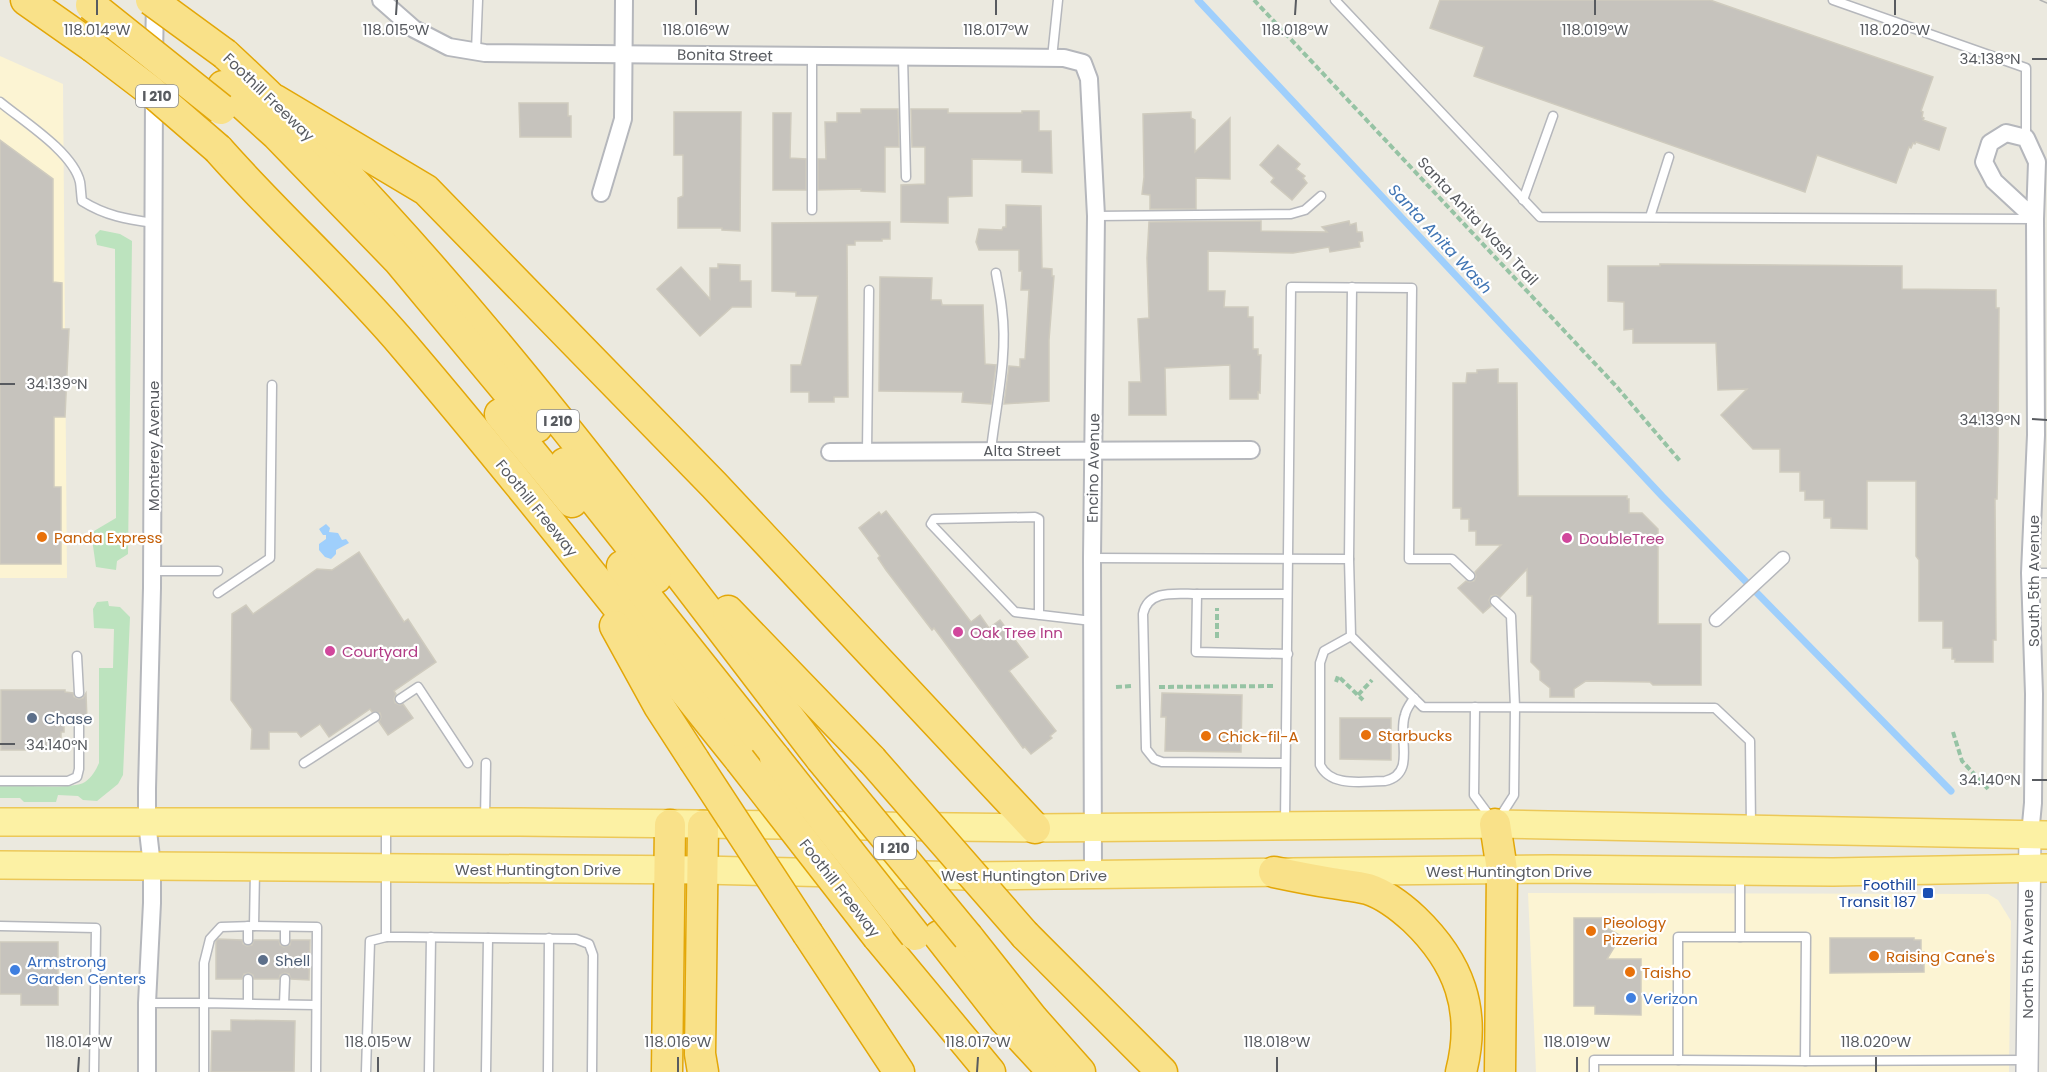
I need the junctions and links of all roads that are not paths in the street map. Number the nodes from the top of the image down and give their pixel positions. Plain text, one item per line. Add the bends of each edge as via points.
1 (27, 0) edge
2 (153, 0) edge
3 (381, 0) edge
4 (478, 0) edge
5 (624, 0) edge
6 (1058, 0) edge
7 (1335, 0) edge
8 (1833, 0) edge
9 (95, 2) edge
10 (476, 51) junction
11 (624, 54) junction
12 (812, 56) junction
13 (903, 57) junction
14 (1052, 58) junction
15 (1083, 63) joint
16 (275, 100) junction
17 (0, 102) edge
18 (1552, 116) dead end
19 (2026, 138) junction
20 (1669, 157) dead end
21 (906, 177) dead end
22 (601, 193) dead end
23 (2041, 194) edge
24 (1321, 196) dead end
25 (1524, 200) junction
26 (812, 210) dead end
27 (1096, 216) junction
28 (1650, 217) junction
29 (2035, 219) junction
30 (154, 223) junction
31 (996, 273) dead end
32 (1352, 287) junction
33 (869, 290) dead end
34 (272, 385) dead end
35 (2041, 435) edge
36 (991, 450) junction
37 (1093, 450) junction
38 (1251, 450) dead end
39 (867, 451) junction
40 (830, 452) dead end
41 (624, 503) junction
42 (574, 552) junction
43 (1092, 558) junction
44 (1783, 558) dead end
45 (1288, 559) junction
46 (1349, 560) junction
47 (152, 571) junction
48 (218, 571) dead end
49 (2030, 573) junction
50 (2047, 573) edge
51 (1470, 576) dead end
52 (218, 593) dead end
53 (1197, 594) junction
54 (1287, 594) junction
55 (1495, 601) dead end
56 (1039, 615) junction
57 (1716, 620) dead end
58 (1092, 621) junction
59 (1351, 636) junction
60 (1287, 654) junction
61 (78, 656) dead end
62 (79, 693) dead end
63 (1414, 698) junction
64 (400, 699) dead end
65 (1475, 707) junction
66 (1515, 707) junction
67 (375, 717) dead end
68 (79, 721) dead end
69 (799, 759) junction
70 (304, 763) dead end
71 (468, 763) dead end
72 (486, 763) dead end
73 (1285, 763) junction
74 (0, 781) edge
75 (0, 822) edge
76 (147, 822) junction
77 (484, 822) junction
78 (386, 823) junction
79 (1496, 824) junction
80 (670, 825) junction
81 (703, 826) junction
82 (1285, 826) junction
83 (1092, 827) junction
84 (1035, 828) junction
85 (1752, 830) junction
86 (2038, 835) edge
87 (0, 865) edge
88 (152, 866) junction
89 (255, 867) junction
90 (386, 868) junction
91 (2038, 868) edge
92 (669, 870) junction
93 (703, 870) junction
94 (1502, 870) junction
95 (1740, 871) junction
96 (1274, 872) junction
97 (1093, 875) junction
98 (0, 926) edge
99 (251, 926) junction
100 (285, 927) junction
101 (927, 936) junction
102 (386, 937) junction
103 (431, 937) junction
104 (488, 938) junction
105 (549, 938) junction
106 (1740, 938) junction
107 (248, 940) dead end
108 (285, 940) dead end
109 (248, 979) dead end
110 (285, 979) dead end
111 (147, 1003) junction
112 (204, 1003) junction
113 (248, 1003) junction
114 (284, 1004) junction
115 (316, 1005) junction
116 (1678, 1060) junction
117 (1805, 1061) junction
118 (2027, 1066) edge
119 (94, 1072) edge
120 (147, 1072) edge
121 (204, 1072) edge
122 (316, 1072) edge
123 (366, 1072) edge
124 (429, 1072) edge
125 (486, 1072) edge
126 (548, 1072) edge
127 (592, 1072) edge
128 (668, 1072) edge
129 (703, 1072) edge
130 (899, 1072) edge
131 (990, 1072) edge
132 (1027, 1072) edge
133 (1053, 1072) edge
134 (1080, 1072) edge
135 (1162, 1072) edge
136 (1461, 1072) edge
137 (1500, 1072) edge
138 (1594, 1072) edge

1 - 42 highway, Foothill Freeway / I 210, bridge via 152,92 218,149 397,337
2 - 16 highway, Foothill Freeway / I 210, bridge via 225,54
2 - 30 street, Monterey Avenue
3 - 10 street, Bonita Street via 414,28 449,47
4 - 10 lane
5 - 11 street
6 - 14 lane
7 - 25 lane
8 - 19 lane via 2026,68
9 - 69 highway, bridge via 222,98 365,250
10 - 11 street, Bonita Street
11 - 12 street, Bonita Street
11 - 22 street via 623,119
12 - 13 street, Bonita Street
12 - 26 lane
13 - 14 street, Bonita Street
13 - 21 lane
14 - 15 street, Bonita Street
15 - 27 street, Encino Avenue via 1089,79
16 - 41 highway, Foothill Freeway / I 210 via 486,332
16 - 84 highway via 426,190 714,485
17 - 30 lane via 70,163 80,181 82,201 100,212
18 - 25 lane
19 - 23 street, South 5th Avenue via 2037,162
19 - 29 street via 2006,133 1990,143 1984,162 1994,181
20 - 28 lane
23 - 29 street, South 5th Avenue
24 - 27 lane via 1305,210 1291,214
25 - 28 lane via 1540,217
27 - 37 street, Encino Avenue
28 - 29 lane
29 - 35 street, South 5th Avenue
30 - 47 street, Monterey Avenue
31 - 36 lane via 1003,334
32 - 45 lane via 1291,287
32 - 46 lane
32 - 51 lane via 1412,288 1409,559 1452,559
33 - 39 lane
34 - 52 lane via 270,558
35 - 49 street, South 5th Avenue
36 - 37 street, Alta Street
36 - 39 street, Alta Street
37 - 38 street, Alta Street
37 - 43 street, Encino Avenue
39 - 40 street, Alta Street
41 - 69 highway, Foothill Freeway / I 210
41 - 135 highway, bridge via 872,760 1025,935
42 - 130 highway, bridge via 659,706
42 - 131 highway, Foothill Freeway / I 210, bridge
43 - 45 lane
43 - 58 street, Encino Avenue
44 - 57 street
45 - 46 lane
45 - 54 lane
46 - 59 lane
47 - 48 lane
47 - 76 street, Monterey Avenue
49 - 50 lane
49 - 86 street, South 5th Avenue via 2033,803
53 - 54 lane
53 - 60 lane via 1196,652
53 - 73 lane via 1161,594 1145,606 1146,749 1162,762
54 - 60 lane
55 - 66 lane via 1510,616
56 - 56 lane via 1015,612 931,524 934,519 1039,519
56 - 58 lane
58 - 83 street, Encino Avenue
59 - 63 lane
59 - 63 lane via 1324,651 1320,663 1323,771 1337,781 1393,780 1403,767 1404,716
60 - 73 lane
61 - 62 lane
63 - 65 lane via 1423,707
64 - 71 lane via 418,687
65 - 66 lane
65 - 79 lane via 1474,795
66 - 79 lane via 1514,795
66 - 85 lane via 1715,708 1750,741
67 - 70 lane
68 - 74 lane via 77,777 68,781
69 - 101 highway, bridge
69 - 134 highway, Foothill Freeway / I 210, bridge via 968,937
72 - 77 lane
73 - 82 lane
75 - 76 main road
76 - 78 main road
76 - 88 street, Monterey Avenue
77 - 78 main road
77 - 80 main road
78 - 90 lane
79 - 82 main road
79 - 85 main road
79 - 94 highway
80 - 81 main road
80 - 92 highway
81 - 84 main road
81 - 93 highway
82 - 83 main road
83 - 84 main road
83 - 97 street, Encino Avenue
85 - 86 main road
86 - 91 street, North 5th Avenue
87 - 88 main road, West Huntington Drive
88 - 89 main road, West Huntington Drive
88 - 111 street, Monterey Avenue
89 - 90 main road, West Huntington Drive
89 - 99 lane
90 - 92 main road, West Huntington Drive
90 - 102 lane
91 - 95 main road, West Huntington Drive
91 - 118 street, North 5th Avenue
92 - 93 main road, West Huntington Drive
92 - 128 highway
93 - 97 main road, West Huntington Drive
93 - 129 highway
94 - 95 main road, West Huntington Drive
94 - 96 main road, West Huntington Drive
94 - 137 highway
95 - 106 lane
96 - 97 main road, West Huntington Drive
96 - 136 highway via 1369,889 1397,903 1429,934 1453,969 1466,1010 1466,1053
98 - 119 lane via 96,928
99 - 100 lane
99 - 107 lane
99 - 112 lane via 221,927 210,939 204,963
100 - 108 lane
100 - 115 lane via 317,927
101 - 132 highway
101 - 133 highway
102 - 103 lane
102 - 123 lane via 370,941
103 - 104 lane
103 - 124 lane
104 - 105 lane
104 - 125 lane
105 - 126 lane
105 - 127 lane via 576,939 589,944 593,955
106 - 116 lane via 1678,937
106 - 117 lane via 1806,937
109 - 113 lane
110 - 114 lane
111 - 112 lane
111 - 120 street, Monterey Avenue
112 - 113 lane
112 - 121 lane
113 - 114 lane
114 - 115 lane
115 - 122 lane
116 - 117 lane
116 - 138 lane via 1594,1060
117 - 118 lane

